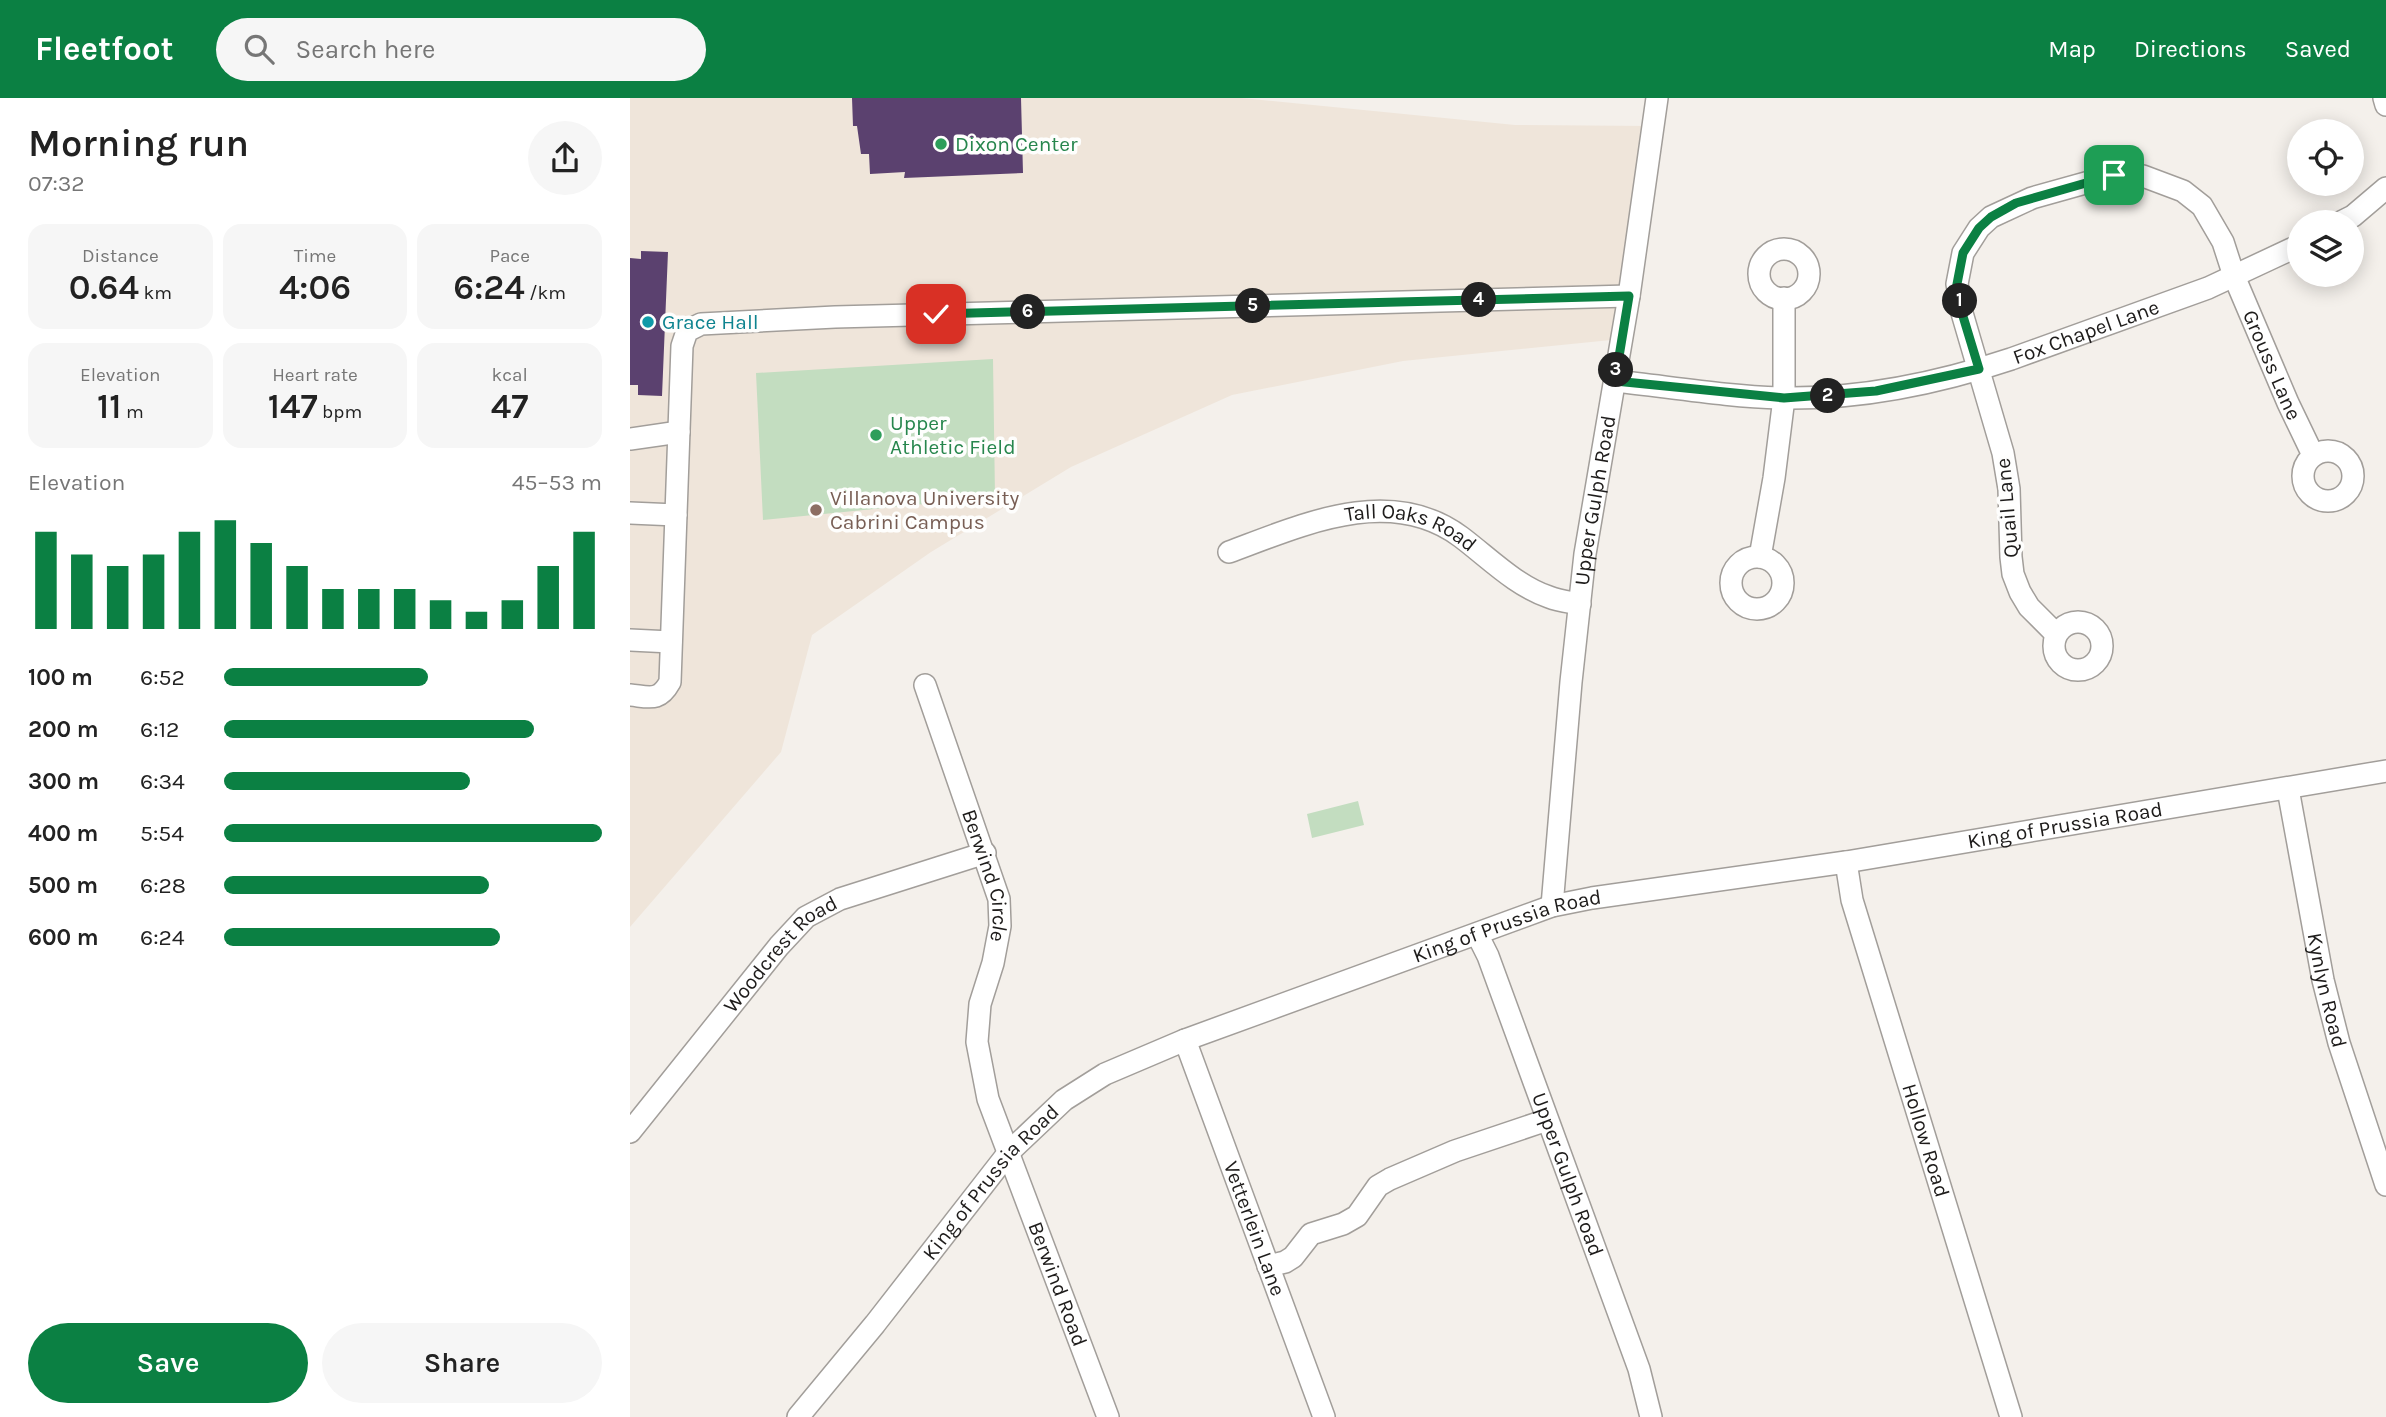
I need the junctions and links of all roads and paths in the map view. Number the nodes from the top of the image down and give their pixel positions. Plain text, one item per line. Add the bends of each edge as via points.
1 (1657, 98) edge
2 (2384, 98) edge
3 (2386, 105) edge
4 (2386, 188) edge
5 (2360, 210) edge
6 (2287, 251) edge
7 (2235, 275) junction
8 (1629, 296) junction
9 (1784, 298) dead end
10 (1979, 369) junction
11 (1615, 381) junction
12 (1784, 398) junction
13 (679, 432) junction
14 (630, 439) edge
15 (2313, 455) dead end
16 (630, 513) edge
17 (676, 515) junction
18 (1229, 552) dead end
19 (1760, 557) dead end
20 (1580, 604) junction
21 (2056, 634) dead end
22 (630, 640) edge
23 (671, 642) junction
24 (925, 685) dead end
25 (630, 695) edge
26 (2386, 771) edge
27 (2288, 789) junction
28 (985, 853) junction
29 (1846, 862) junction
30 (1552, 906) junction
31 (1477, 934) junction
32 (1185, 1040) junction
33 (1547, 1119) junction
34 (630, 1132) edge
35 (1009, 1152) junction
36 (2386, 1185) edge
37 (1268, 1266) junction
38 (1646, 1415) edge
39 (798, 1417) edge
40 (1108, 1417) edge
41 (1324, 1417) edge
42 (2011, 1417) edge

1 - 8 street, Upper Gulph Road
2 - 3 street
4 - 5 street
6 - 7 street, Fox Chapel Lane
7 - 10 street, Fox Chapel Lane
7 - 10 street, Grouss Lane via 2202,206 2158,180 2114,175 2016,203 1979,228 1963,253 1958,272 1962,313
7 - 15 street, Grouss Lane
8 - 11 street, Upper Gulph Road
8 - 13 street via 701,324 687,331 682,346
9 - 12 street
10 - 12 street, Fox Chapel Lane via 1876,391
10 - 21 street, Quail Lane via 2009,489 2013,574 2029,607
11 - 12 street, Fox Chapel Lane
11 - 20 street, Upper Gulph Road via 1584,554
12 - 19 street
13 - 14 street
13 - 17 street
16 - 17 street
17 - 23 street
18 - 20 street, Tall Oaks Road via 1308,523 1375,510 1404,512 1432,520 1458,535 1550,598
20 - 30 street, Upper Gulph Road
22 - 23 street
23 - 25 street via 670,682 663,693 656,697
24 - 28 street, Berwind Circle
26 - 27 street, King of Prussia Road
27 - 29 street, King of Prussia Road
27 - 36 street, Kynlyn Road via 2323,980
28 - 34 street, Woodcrest Road via 840,899 806,917
28 - 35 street, Berwind Circle via 999,899 1000,926 980,1004 977,1042 989,1099
29 - 30 street, King of Prussia Road
29 - 42 street, Hollow Road via 1852,900
30 - 31 street, King of Prussia Road
31 - 32 street, King of Prussia Road
31 - 33 street, Upper Gulph Road
32 - 35 street, King of Prussia Road via 1105,1074 1063,1100
32 - 37 street, Vetterlein Lane
33 - 37 street via 1390,1179 1378,1186 1357,1216 1311,1234 1293,1257
33 - 38 street, Upper Gulph Road via 1639,1369
35 - 39 street, King of Prussia Road
35 - 40 street, Berwind Road
37 - 41 street, Vetterlein Lane

